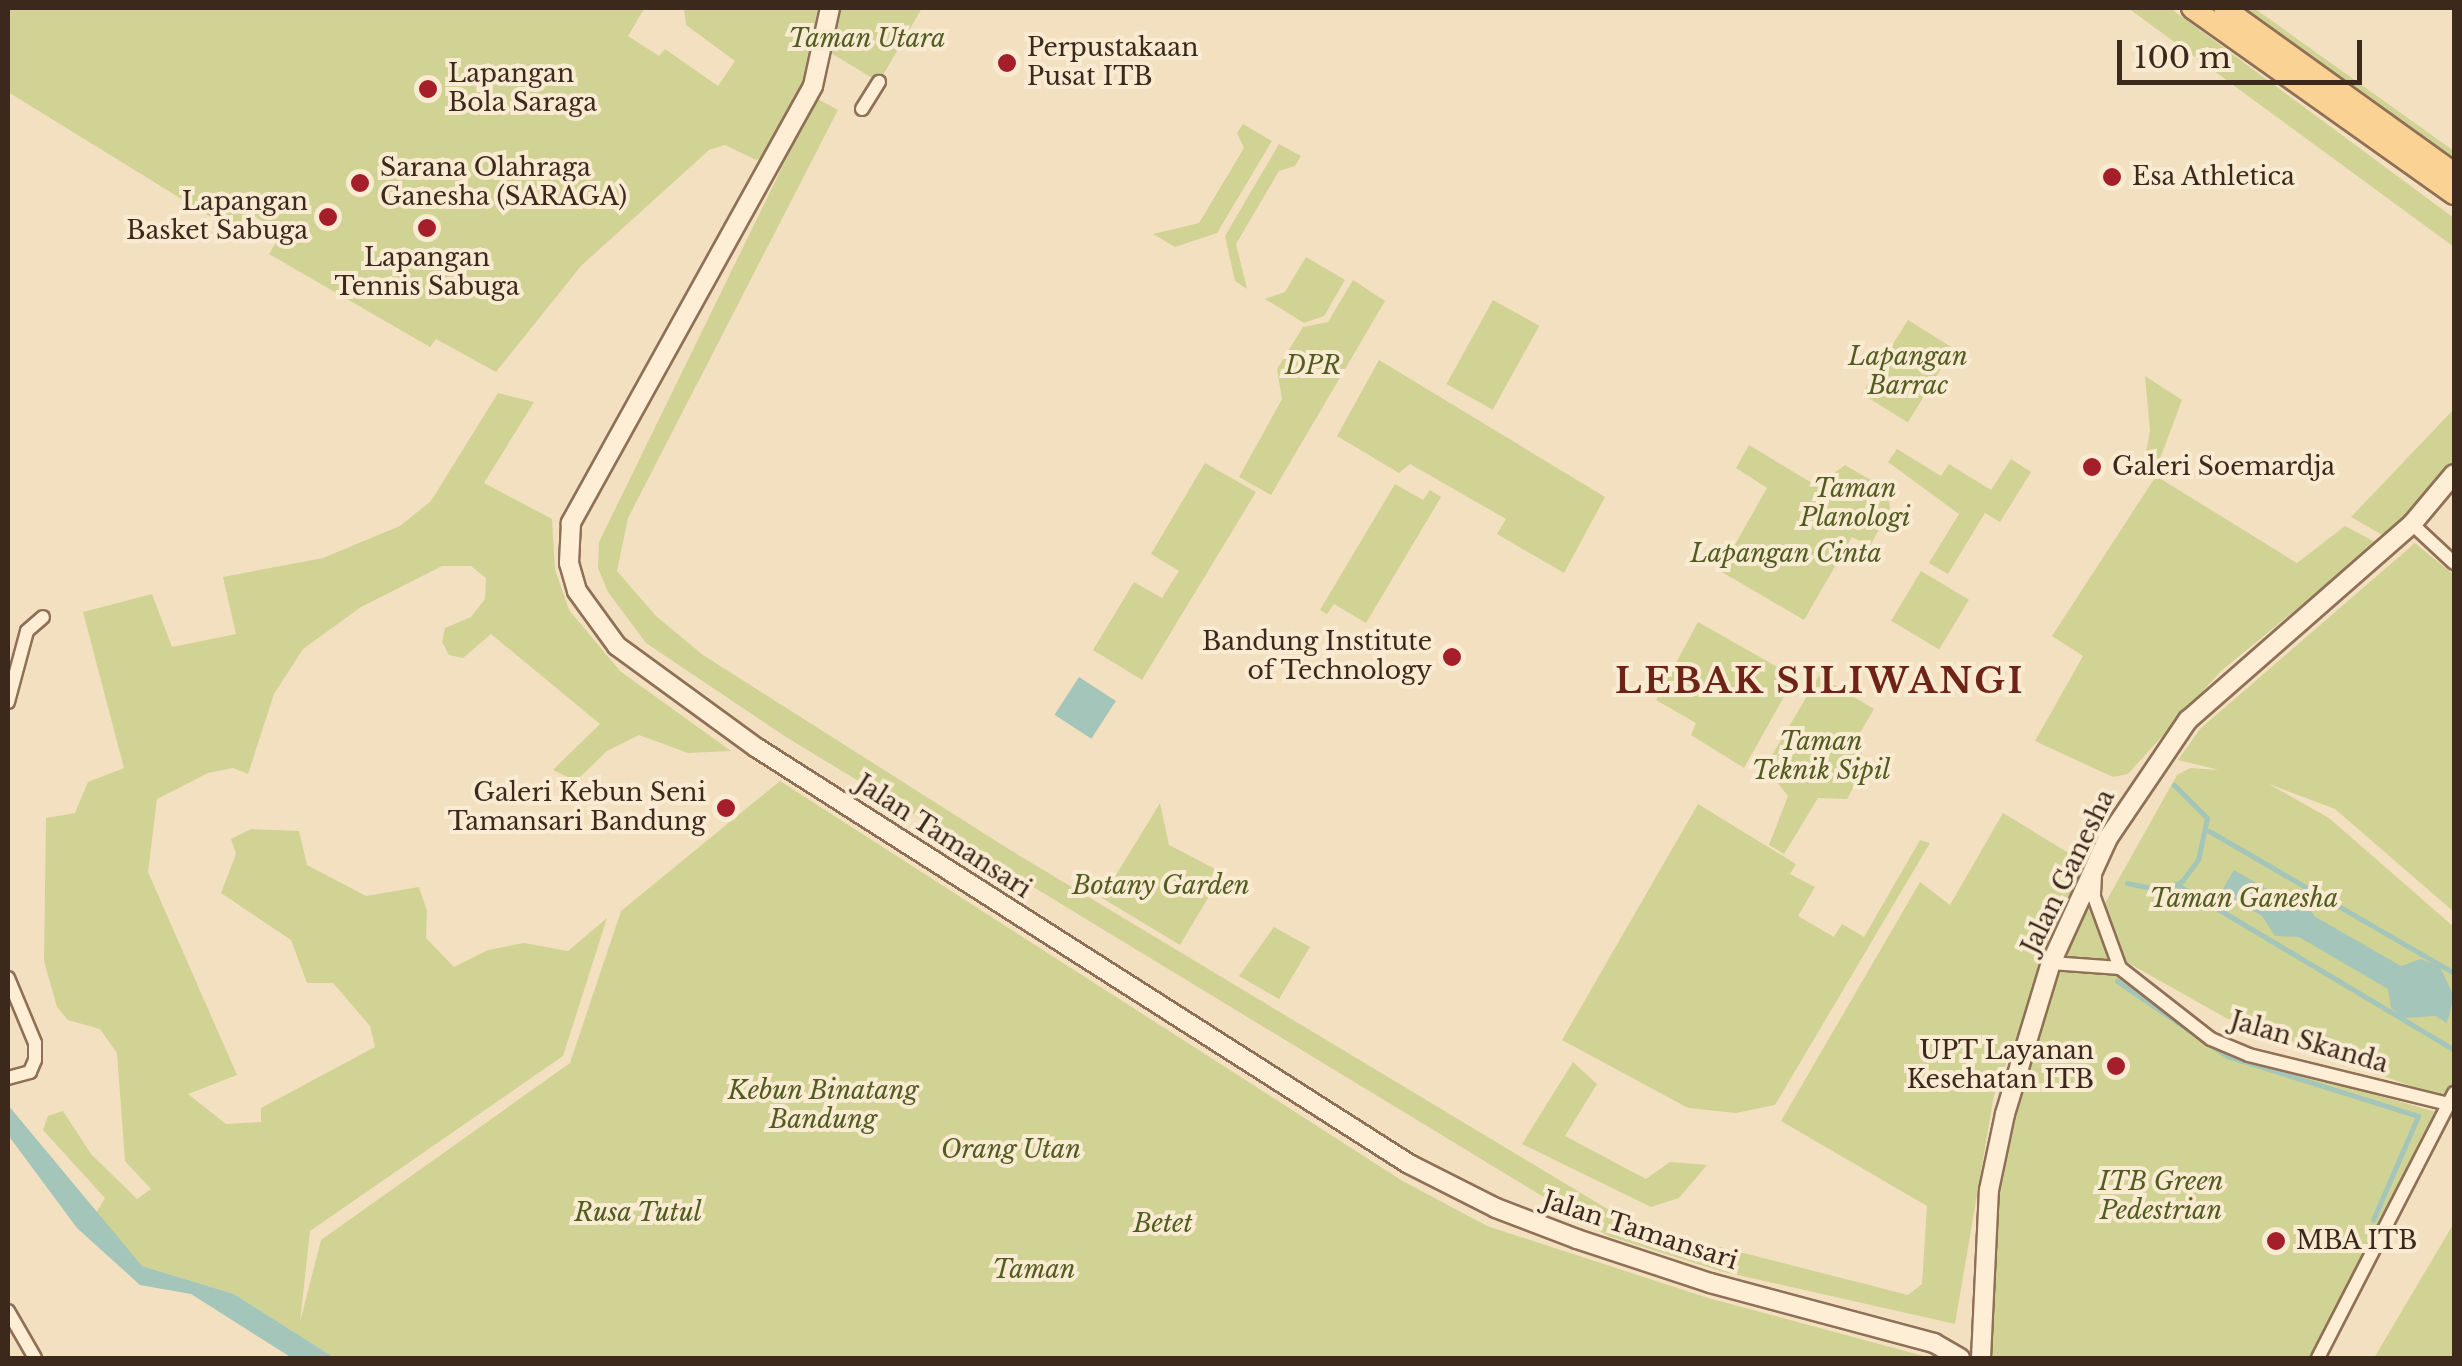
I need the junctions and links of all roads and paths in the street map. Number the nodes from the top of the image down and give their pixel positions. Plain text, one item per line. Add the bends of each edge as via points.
1 (830, 8) edge
2 (2192, 8) edge
3 (2224, 8) edge
4 (879, 82) dead end
5 (862, 109) dead end
6 (2454, 172) edge
7 (2454, 194) edge
8 (2454, 474) edge
9 (2412, 524) junction
10 (2454, 564) edge
11 (43, 618) dead end
12 (8, 702) edge
13 (2095, 862) junction
14 (2051, 963) junction
15 (2120, 968) junction
16 (8, 978) edge
17 (8, 1078) edge
18 (2452, 1099) edge
19 (8, 1310) edge
20 (36, 1358) edge
21 (1960, 1358) edge
22 (1981, 1358) edge
23 (2318, 1358) edge

1 - 21 main road, Jalan Tamansari via 813,86 571,523 569,563 577,591 618,646 666,688 756,748 1409,1164 1578,1238 1710,1283 1934,1343
2 - 7 main road
3 - 6 main road
4 - 5 street
8 - 9 main road, Jalan Ganesha
9 - 10 street
9 - 13 main road, Jalan Ganesha via 2188,720 2138,786
11 - 12 street via 28,632
13 - 14 main road, Jalan Ganesha
13 - 15 street via 2094,897
14 - 15 street
14 - 22 main road, Jalan Ganesha via 1990,1190
15 - 18 street, Jalan Skanda via 2230,1049
16 - 17 street via 35,1060 30,1072
18 - 23 street
19 - 20 street

